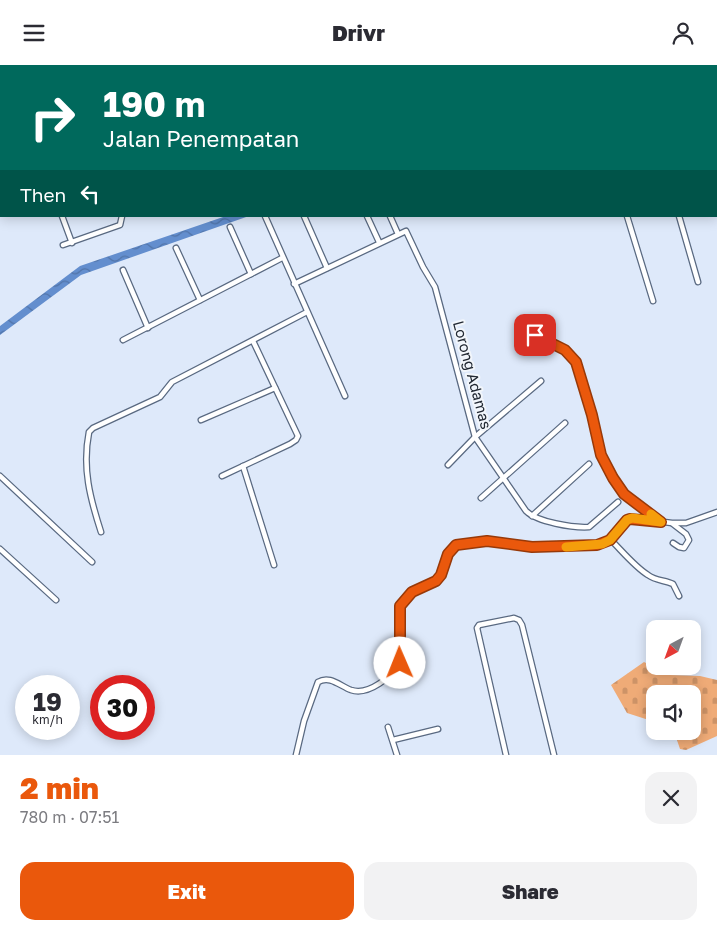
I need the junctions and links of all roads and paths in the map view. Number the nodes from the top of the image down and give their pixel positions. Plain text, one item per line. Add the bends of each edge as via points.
1 (62, 217) edge
2 (122, 217) edge
3 (265, 217) edge
4 (304, 217) edge
5 (367, 217) edge
6 (390, 217) edge
7 (627, 217) edge
8 (679, 217) edge
9 (230, 227) dead end
10 (398, 234) junction
11 (379, 242) junction
12 (72, 243) junction
13 (63, 245) dead end
14 (176, 249) dead end
15 (282, 258) junction
16 (327, 268) junction
17 (123, 270) dead end
18 (251, 274) junction
19 (698, 282) dead end
20 (294, 284) junction
21 (200, 300) junction
22 (653, 301) dead end
23 (307, 312) junction
24 (148, 327) junction
25 (533, 334) dead end
26 (124, 340) dead end
27 (253, 341) junction
28 (541, 381) dead end
29 (275, 387) junction
30 (345, 396) dead end
31 (201, 420) dead end
32 (565, 423) dead end
33 (475, 437) junction
34 (589, 464) dead end
35 (448, 465) dead end
36 (244, 466) junction
37 (0, 476) edge
38 (222, 476) dead end
39 (504, 477) junction
40 (5, 481) junction
41 (0, 486) edge
42 (481, 499) dead end
43 (618, 502) dead end
44 (717, 512) edge
45 (532, 516) junction
46 (661, 522) junction
47 (672, 523) junction
48 (102, 532) dead end
49 (610, 540) junction
50 (673, 543) dead end
51 (0, 549) edge
52 (92, 562) dead end
53 (274, 565) dead end
54 (678, 596) dead end
55 (56, 601) dead end
56 (388, 727) dead end
57 (438, 729) dead end
58 (393, 740) junction
59 (296, 755) edge
60 (397, 755) edge
61 (506, 755) edge
62 (554, 755) edge

1 - 12 street
2 - 12 street via 120,225
3 - 15 street
4 - 16 street
5 - 11 street
6 - 10 street
7 - 22 street
8 - 19 street
9 - 18 street
10 - 11 street
10 - 33 street, Lorong Adamas via 406,231 435,287
11 - 16 street
12 - 13 street
14 - 21 street
15 - 18 street
15 - 20 street
16 - 20 street
17 - 24 street
18 - 21 street
20 - 23 street
21 - 24 street
23 - 27 street
23 - 30 street
24 - 26 street
25 - 46 street via 565,350 576,362 601,455 613,478 624,494
27 - 29 street
27 - 48 street via 172,382 160,397 89,432 88,490
28 - 33 street
29 - 31 street
29 - 36 street via 298,436 296,440
32 - 39 street
33 - 35 street
33 - 39 street, Lorong Adamas
34 - 45 street
36 - 38 street
36 - 53 street
37 - 40 street
39 - 42 street
39 - 45 street, Lorong Adamas
40 - 41 street
40 - 52 street
43 - 45 street via 589,527
44 - 47 street via 686,523
46 - 47 street
46 - 49 street via 627,520
47 - 50 street via 689,540 684,548
49 - 54 street via 647,575 673,584
49 - 59 street via 582,547 532,547 487,541 456,545 448,554 436,581 412,592 400,606 400,663 396,670 384,683 353,691 332,680 318,682
51 - 55 street
56 - 58 street
57 - 58 street
58 - 60 street
61 - 62 street via 477,628 514,618 522,625

